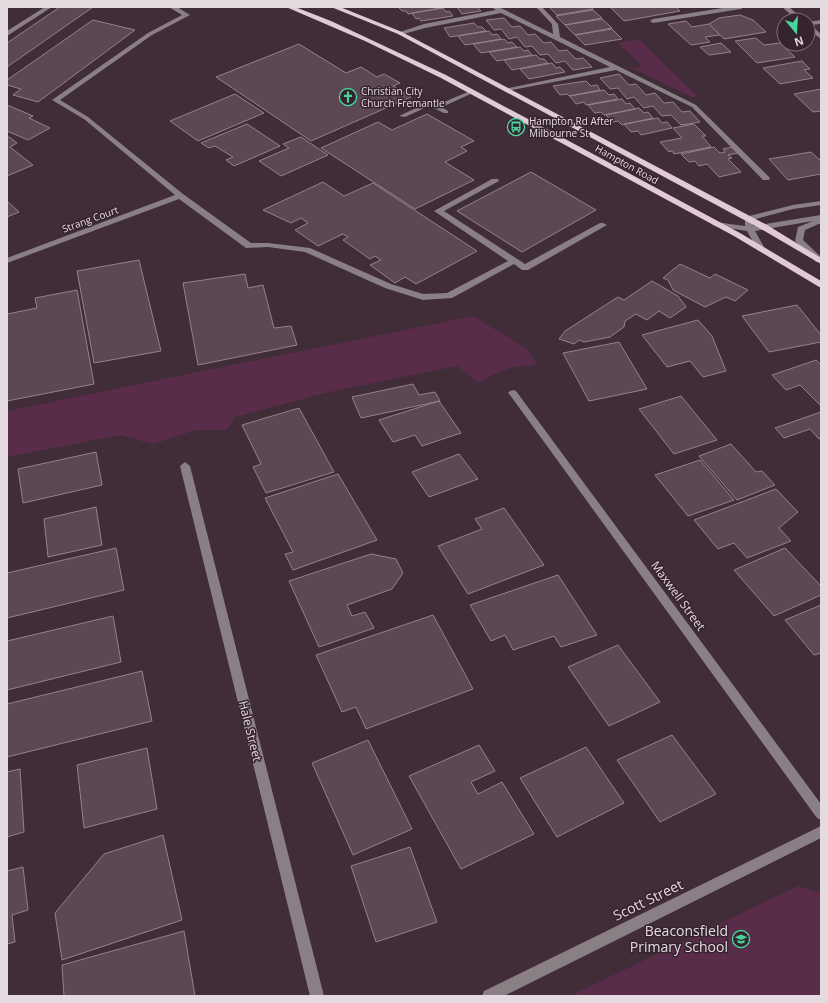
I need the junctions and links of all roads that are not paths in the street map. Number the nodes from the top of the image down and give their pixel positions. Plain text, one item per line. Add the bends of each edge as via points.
1 (48, 7) edge
2 (172, 7) edge
3 (289, 7) edge
4 (334, 7) edge
5 (494, 7) edge
6 (539, 7) edge
7 (741, 7) edge
8 (502, 11) junction
9 (653, 21) dead end
10 (400, 33) junction
11 (7, 34) edge
12 (557, 38) junction
13 (616, 68) junction
14 (509, 90) junction
15 (472, 92) junction
16 (437, 107) junction
17 (446, 112) dead end
18 (403, 116) dead end
19 (766, 178) dead end
20 (495, 181) dead end
21 (180, 196) junction
22 (821, 203) edge
23 (821, 217) edge
24 (748, 219) junction
25 (821, 220) edge
26 (715, 224) junction
27 (603, 225) dead end
28 (764, 228) junction
29 (750, 229) junction
30 (760, 247) junction
31 (7, 260) edge
32 (514, 261) junction
33 (821, 262) edge
34 (821, 285) edge
35 (513, 393) dead end
36 (184, 466) dead end
37 (821, 814) edge
38 (821, 832) edge
39 (317, 996) edge
40 (489, 996) edge

1 - 11 street
2 - 21 street via 187,15 150,34 55,100 86,118
3 - 15 main road, Hampton Road via 384,46
4 - 10 main road, Hampton Road
5 - 8 street
6 - 12 street via 555,24
7 - 9 street
8 - 10 street
8 - 12 street
10 - 14 main road, Hampton Road
12 - 13 street
13 - 14 street
13 - 19 street via 694,106
14 - 24 main road, Hampton Road
15 - 16 street
15 - 26 main road, Hampton Road
16 - 17 street
16 - 18 street via 429,104
20 - 32 street via 438,211
21 - 31 street, Strang Court
21 - 32 street via 249,246 268,245 307,250 388,286 422,297 449,296
22 - 24 street via 793,207
23 - 28 street
24 - 28 main road, Hampton Road
24 - 29 street
25 - 33 street via 801,229 799,241
26 - 29 street
26 - 30 main road, Hampton Road
27 - 32 street via 524,268
28 - 29 street
28 - 33 main road, Hampton Road
29 - 30 street
30 - 34 main road, Hampton Road
35 - 37 street, Maxwell Street
36 - 39 street, Hale Street
38 - 40 street, Scott Street

